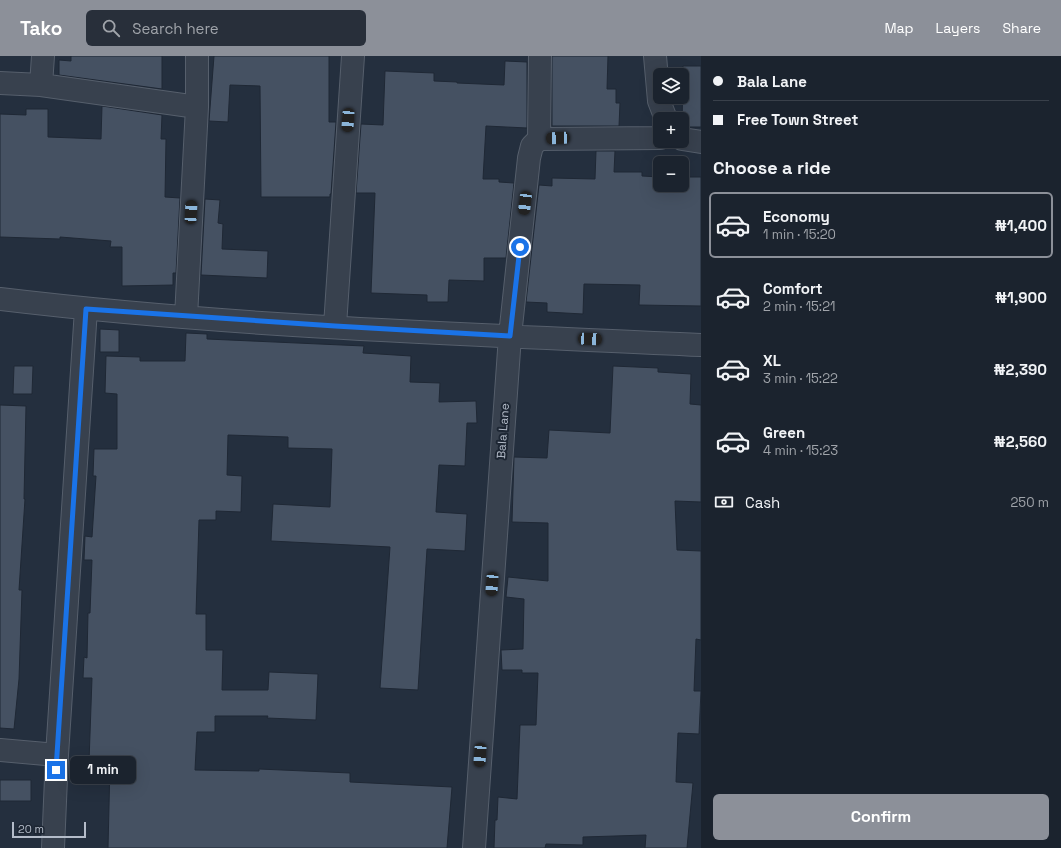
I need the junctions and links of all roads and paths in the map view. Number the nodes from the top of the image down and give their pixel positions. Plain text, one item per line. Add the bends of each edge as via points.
1 (43, 56) edge
2 (197, 56) edge
3 (353, 56) edge
4 (540, 56) edge
5 (655, 56) edge
6 (0, 82) edge
7 (41, 85) junction
8 (197, 107) junction
9 (663, 112) edge
10 (653, 138) edge
11 (539, 139) junction
12 (689, 140) edge
13 (701, 142) edge
14 (0, 299) edge
15 (86, 309) junction
16 (186, 317) junction
17 (335, 326) junction
18 (510, 336) junction
19 (701, 345) edge
20 (0, 750) edge
21 (57, 755) junction
22 (54, 848) edge
23 (474, 848) edge

1 - 7 street
2 - 8 street
3 - 17 street
4 - 11 street
5 - 9 street via 659,101
6 - 7 street
7 - 8 street
8 - 16 street
10 - 11 street
11 - 18 street, Bala Lane via 532,146 529,158
12 - 13 street
14 - 15 street
15 - 16 street
15 - 21 street
16 - 17 street
17 - 18 street
18 - 19 street
18 - 23 street, Bala Lane
20 - 21 street
21 - 22 street

